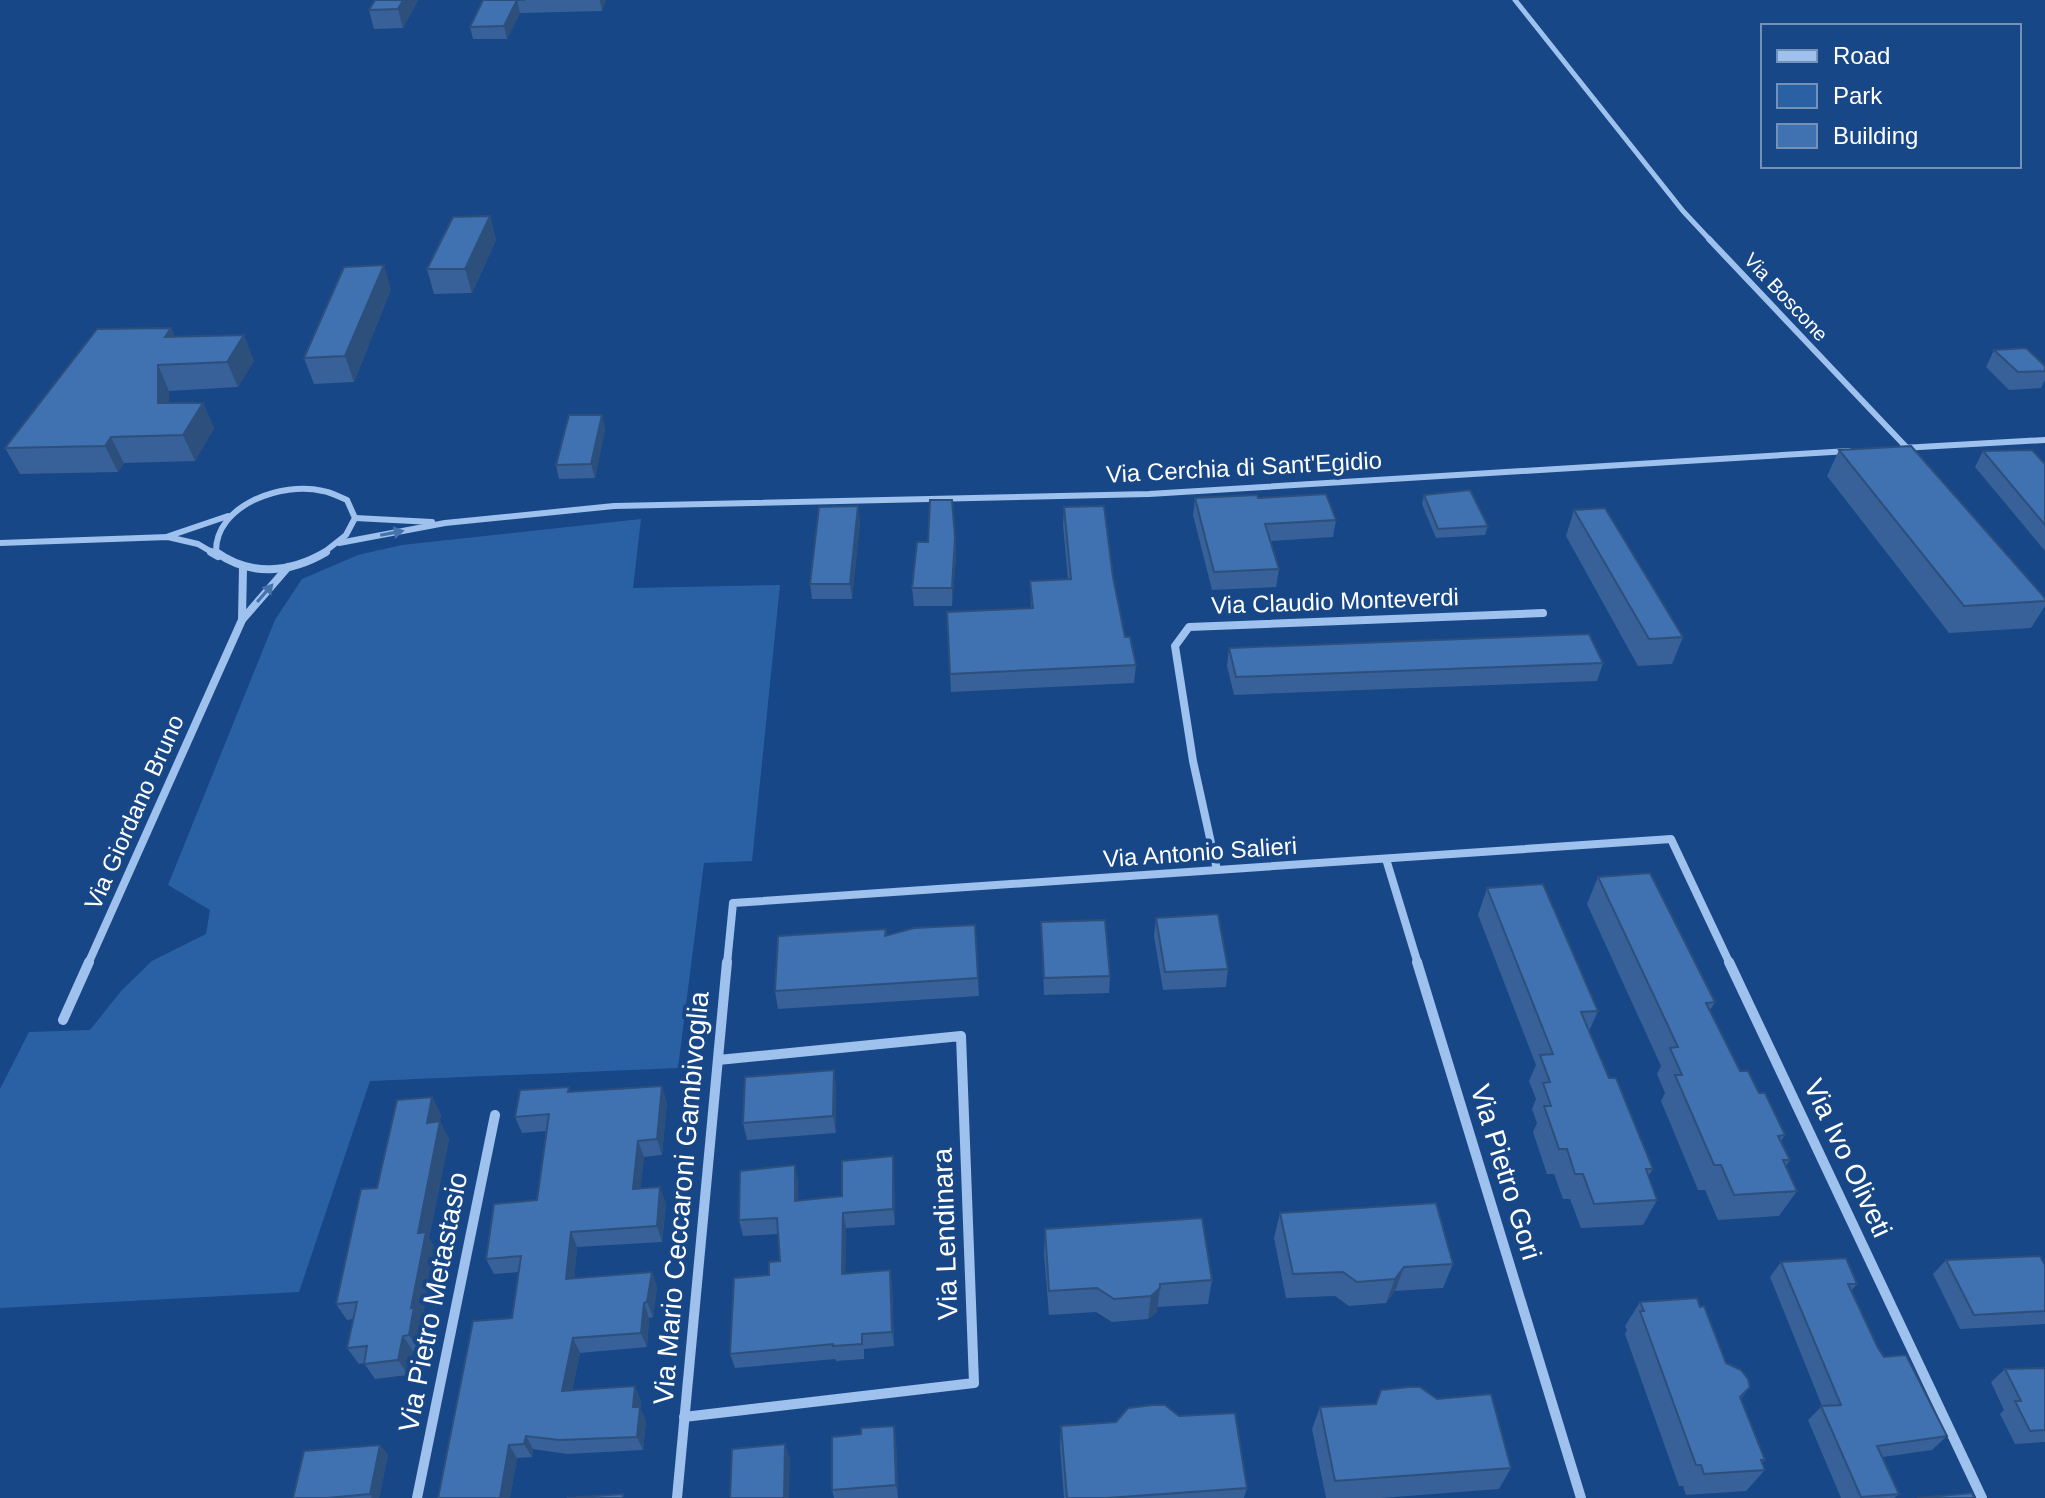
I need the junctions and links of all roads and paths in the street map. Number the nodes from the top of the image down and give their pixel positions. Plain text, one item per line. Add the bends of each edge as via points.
1 (1515, 0) edge
2 (2045, 440) edge
3 (1907, 448) junction
4 (1891, 449) edge
5 (1860, 451) edge
6 (1917, 459) edge
7 (230, 515) junction
8 (355, 518) junction
9 (445, 523) junction
10 (168, 537) junction
11 (0, 543) edge
12 (339, 543) junction
13 (225, 561) junction
14 (288, 567) junction
15 (243, 568) junction
16 (1543, 613) dead end
17 (242, 620) junction
18 (1671, 839) joint
19 (1386, 859) junction
20 (1217, 870) junction
21 (733, 903) joint
22 (63, 1020) dead end
23 (718, 1060) junction
24 (495, 1115) dead end
25 (684, 1417) junction
26 (417, 1498) edge
27 (677, 1498) edge
28 (1581, 1498) edge
29 (1982, 1498) edge

1 - 3 street, Via Boscone via 1683,211
2 - 3 street
3 - 4 street
3 - 6 street, Via Boscone
5 - 9 street, Via Cerchia di Sant'Egidio via 1149,494 614,506
7 - 8 street via 270,495 308,489 347,500
7 - 10 street
7 - 13 street via 214,540
8 - 9 street, Via Cerchia di Sant'Egidio
8 - 12 street
12 -> 9 street, Via Cerchia di Sant'Egidio
10 - 11 street
10 - 13 street via 198,544
12 - 14 street
13 - 15 street
14 - 15 street
17 -> 14 street, Via Giordano Bruno
15 - 17 street, Via Giordano Bruno
16 - 20 street, Via Claudio Monteverdi via 1189,627 1175,646
17 - 22 street, Via Giordano Bruno
18 - 19 street, Via Antonio Salieri
18 - 29 street, Via Ivo Oliveti
19 - 20 street, Via Antonio Salieri
19 - 28 street, Via Pietro Gori
20 - 21 street, Via Antonio Salieri
21 - 23 street, Via Mario Ceccaroni Gambivoglia
23 - 25 street, Via Mario Ceccaroni Gambivoglia
23 - 25 street, Via Lendinara via 961,1036 974,1383
24 - 26 street, Via Pietro Metastasio
25 - 27 street, Via Mario Ceccaroni Gambivoglia

